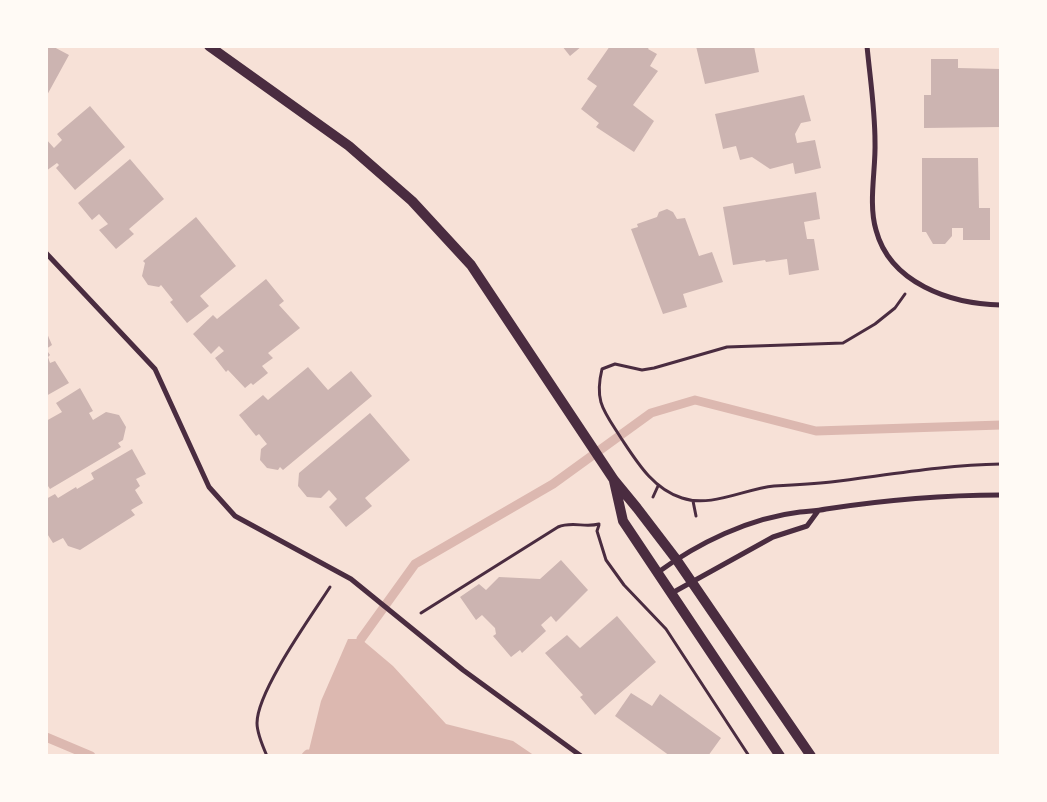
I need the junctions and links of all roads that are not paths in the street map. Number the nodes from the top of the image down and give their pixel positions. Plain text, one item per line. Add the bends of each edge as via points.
1 (209, 46) edge
2 (867, 46) edge
3 (46, 253) edge
4 (1001, 306) edge
5 (614, 480) junction
6 (1001, 495) edge
7 (818, 511) junction
8 (676, 559) junction
9 (657, 573) junction
10 (690, 582) junction
11 (672, 593) junction
12 (581, 756) edge
13 (780, 756) edge
14 (811, 756) edge

1 - 5 main road via 349,146 412,201 471,265
2 - 4 street via 875,117 875,228 884,251 912,281 956,298
3 - 12 street via 155,369 209,487 235,516 351,579 463,670
5 - 8 main road
5 - 9 main road via 622,521
6 - 7 street via 926,496
7 - 8 street via 798,512 738,528
7 - 10 street via 807,526 773,537
8 - 9 street
8 - 10 main road
9 - 11 main road
10 - 11 street
10 - 14 main road
11 - 13 main road

